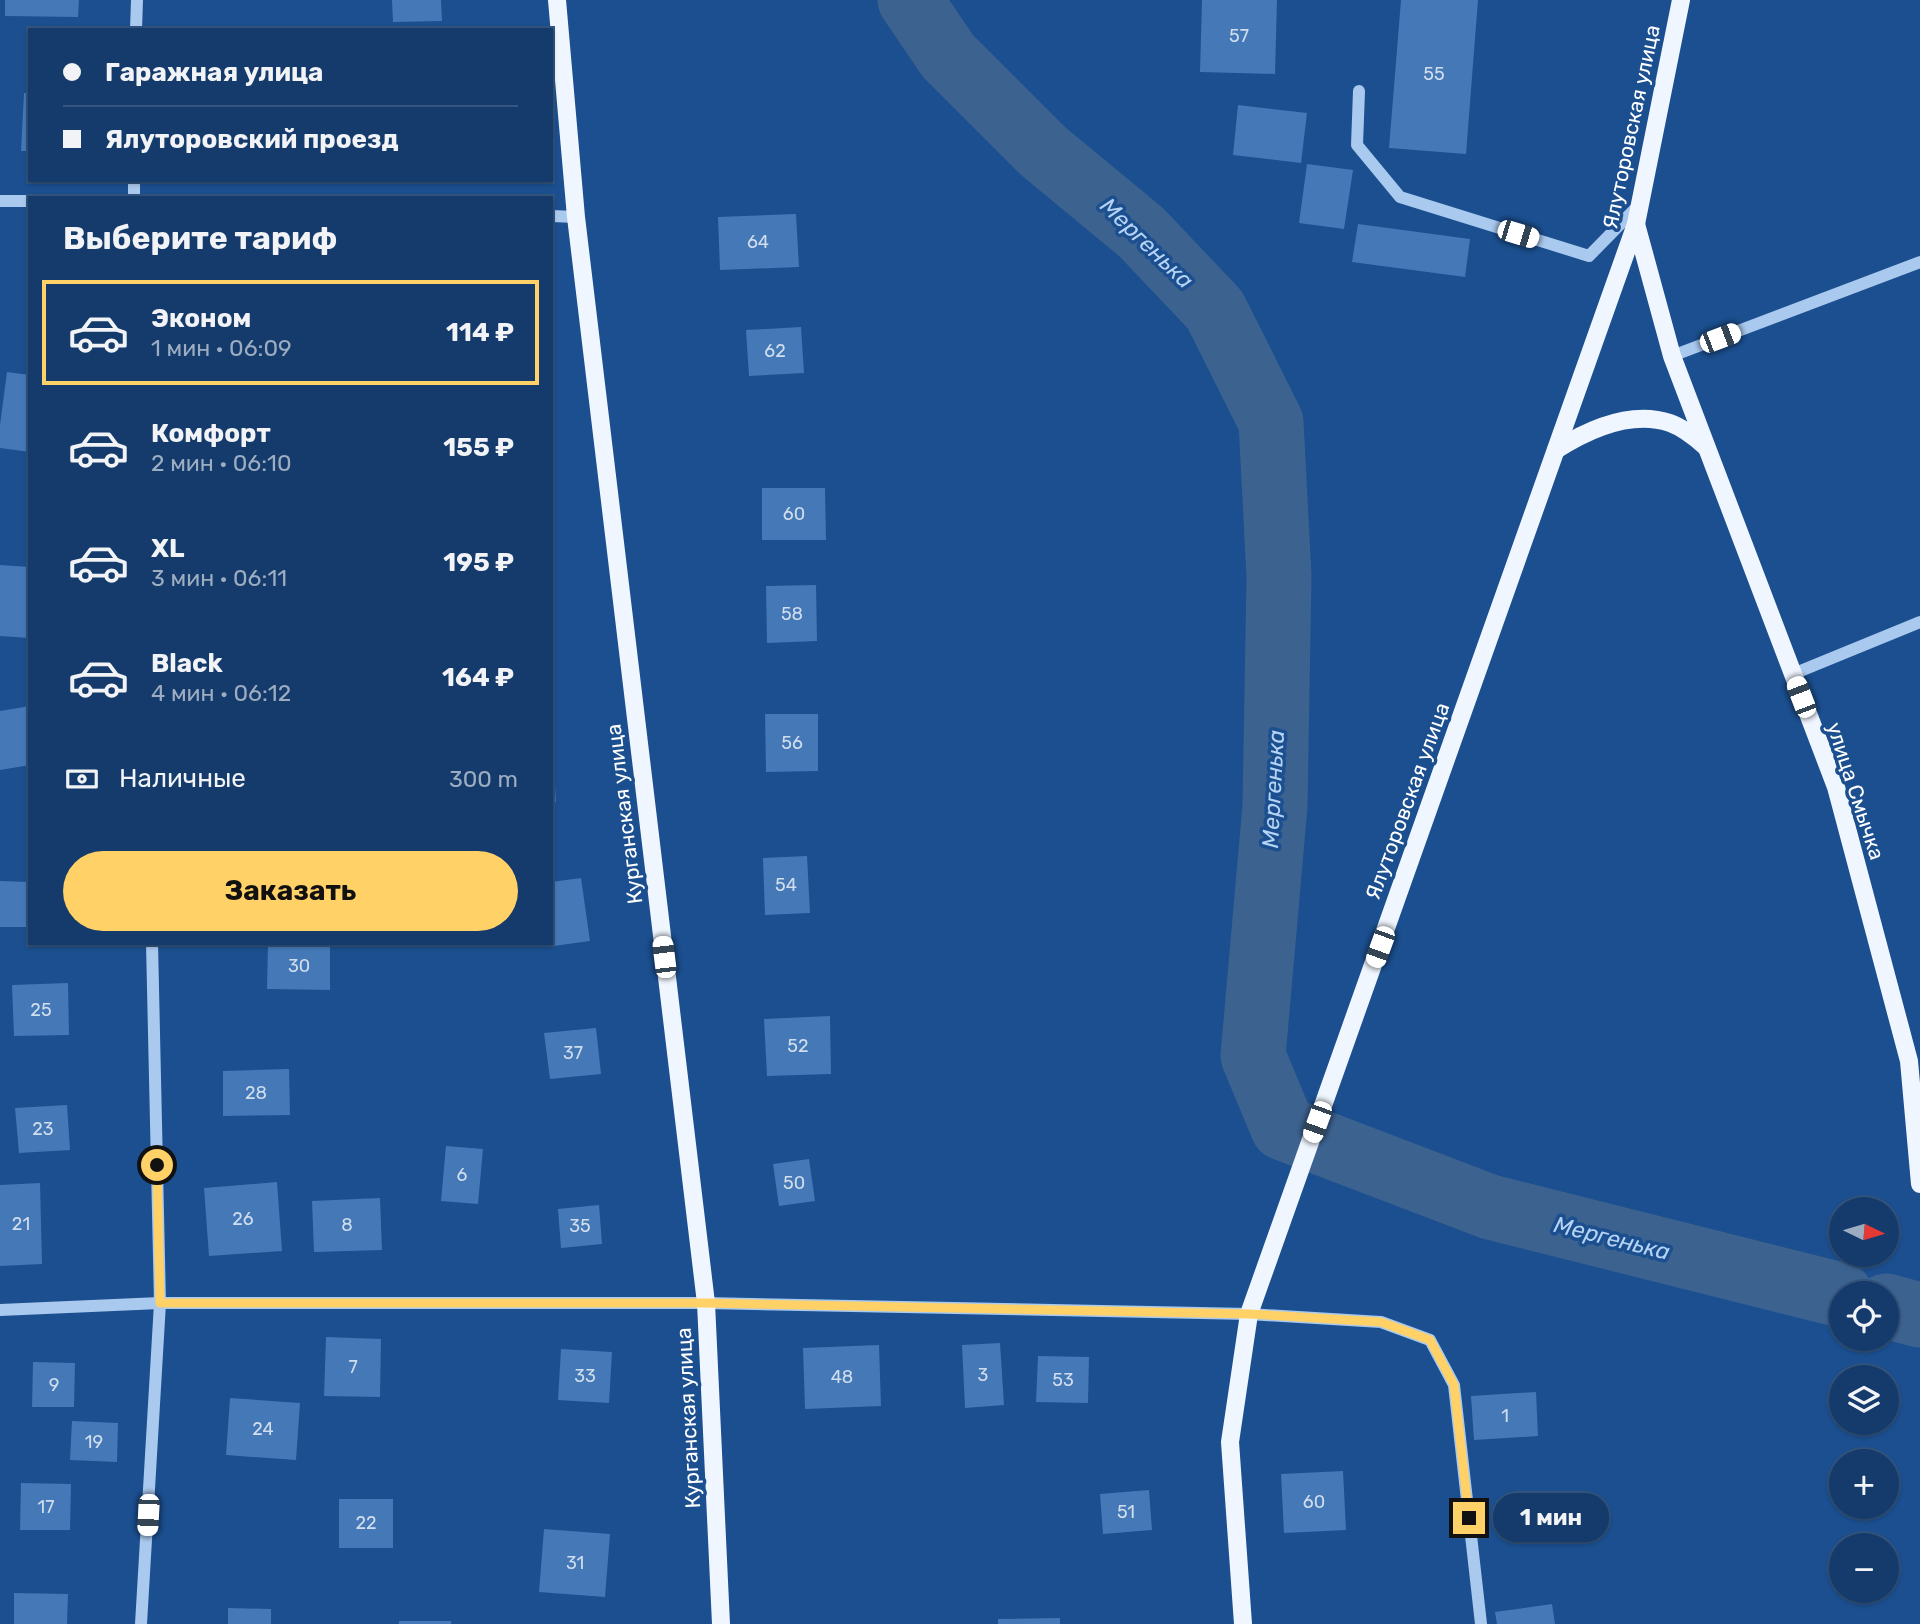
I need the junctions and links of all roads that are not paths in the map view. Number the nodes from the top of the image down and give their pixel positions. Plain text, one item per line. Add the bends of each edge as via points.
1 (137, 0) edge
2 (557, 0) edge
3 (1681, 0) edge
4 (136, 28) edge
5 (1359, 91) dead end
6 (0, 201) edge
7 (28, 201) edge
8 (1641, 204) junction
9 (553, 216) edge
10 (576, 217) junction
11 (1636, 224) junction
12 (1920, 262) edge
13 (1672, 356) junction
14 (1706, 447) junction
15 (1556, 450) junction
16 (1920, 622) edge
17 (1793, 674) junction
18 (152, 945) edge
19 (1920, 1184) edge
20 (160, 1303) junction
21 (706, 1303) junction
22 (0, 1310) edge
23 (1250, 1314) junction
24 (141, 1624) edge
25 (720, 1624) edge
26 (1243, 1624) edge
27 (1481, 1624) edge

1 - 4 street
2 - 10 main road, Курганская улица
3 - 8 main road, Ялуторовская улица
5 - 8 street via 1357,145 1399,197 1589,256
6 - 7 street
8 - 11 main road, Ялуторовская улица
9 - 10 street
10 - 21 main road, Курганская улица
11 - 13 main road, улица Смычка
11 - 15 main road, Ялуторовская улица
12 - 13 street
13 - 14 main road, улица Смычка
14 - 15 main road via 1672,424 1648,418 1616,422
14 - 17 main road, улица Смычка
15 - 23 main road, Ялуторовская улица
16 - 17 street
17 - 19 main road, улица Смычка via 1836,787 1909,1061
18 - 20 street
20 - 21 street
20 - 22 street
20 - 24 street
21 - 23 street
21 - 25 main road, Курганская улица
23 - 26 main road, Ялуторовская улица via 1230,1442
23 - 27 street via 1381,1322 1430,1340 1454,1385

